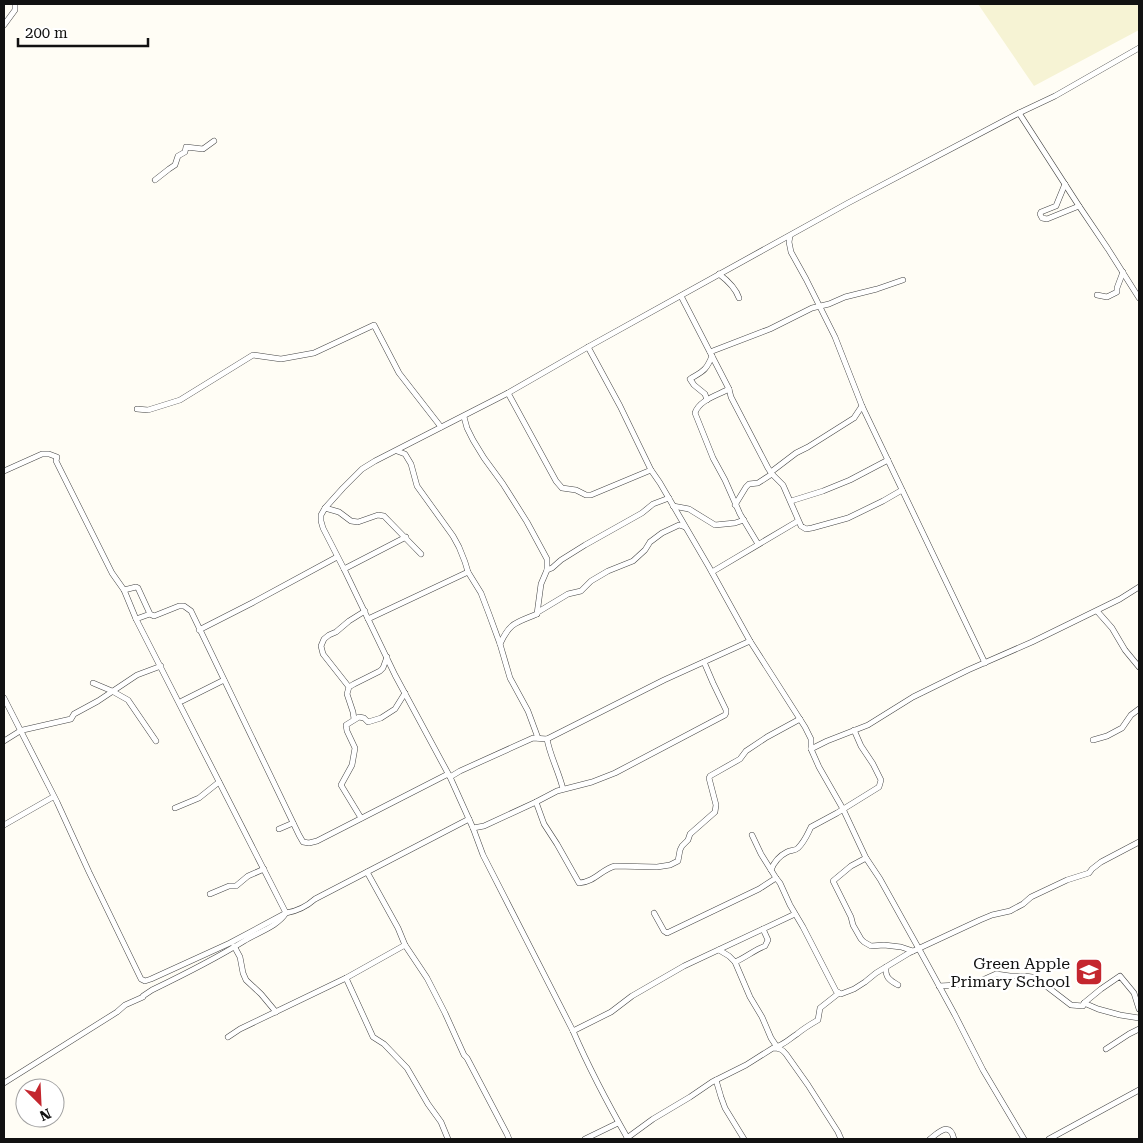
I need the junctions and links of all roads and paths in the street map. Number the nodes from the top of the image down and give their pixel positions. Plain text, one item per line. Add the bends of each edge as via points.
1 (14, 4) edge
2 (4, 26) edge
3 (1139, 48) edge
4 (1019, 113) junction
5 (214, 141) dead end
6 (156, 180) dead end
7 (1064, 184) junction
8 (1079, 206) junction
9 (790, 236) junction
10 (1122, 272) junction
11 (719, 274) junction
12 (903, 280) dead end
13 (1096, 295) dead end
14 (681, 296) junction
15 (739, 298) dead end
16 (1139, 298) edge
17 (820, 307) junction
18 (588, 347) junction
19 (711, 354) junction
20 (729, 389) junction
21 (508, 393) junction
22 (707, 400) junction
23 (862, 406) junction
24 (137, 409) dead end
25 (464, 417) junction
26 (441, 427) junction
27 (397, 451) junction
28 (888, 460) junction
29 (651, 470) junction
30 (4, 471) edge
31 (771, 473) junction
32 (902, 490) junction
33 (669, 498) junction
34 (790, 501) junction
35 (735, 505) junction
36 (673, 506) junction
37 (324, 508) junction
38 (744, 520) junction
39 (798, 521) junction
40 (685, 527) junction
41 (406, 537) junction
42 (758, 544) junction
43 (421, 554) dead end
44 (337, 557) junction
45 (344, 569) junction
46 (547, 570) junction
47 (468, 572) junction
48 (712, 572) junction
49 (1139, 587) edge
50 (124, 590) junction
51 (365, 611) junction
52 (1097, 611) junction
53 (150, 614) junction
54 (537, 614) junction
55 (136, 619) junction
56 (368, 619) junction
57 (199, 630) junction
58 (750, 641) junction
59 (500, 644) junction
60 (387, 656) junction
61 (704, 662) junction
62 (985, 663) junction
63 (160, 666) junction
64 (1139, 667) edge
65 (224, 680) junction
66 (93, 683) dead end
67 (349, 687) junction
68 (112, 691) junction
69 (405, 693) junction
70 (4, 698) edge
71 (182, 701) dead end
72 (1139, 709) edge
73 (354, 719) junction
74 (800, 719) junction
75 (854, 730) junction
76 (22, 731) junction
77 (538, 738) junction
78 (547, 739) junction
79 (1093, 740) dead end
80 (4, 741) edge
81 (156, 741) dead end
82 (811, 750) junction
83 (449, 776) junction
84 (219, 782) junction
85 (563, 789) junction
86 (53, 797) junction
87 (536, 802) junction
88 (175, 808) dead end
89 (843, 809) junction
90 (360, 818) junction
91 (469, 819) junction
92 (293, 823) junction
93 (4, 825) edge
94 (473, 828) junction
95 (279, 829) dead end
96 (752, 835) dead end
97 (1139, 842) edge
98 (866, 858) junction
99 (264, 869) junction
100 (771, 870) junction
101 (367, 872) junction
102 (776, 878) junction
103 (210, 894) dead end
104 (286, 913) junction
105 (654, 913) dead end
106 (795, 914) junction
107 (764, 929) junction
108 (230, 943) junction
109 (405, 945) junction
110 (236, 947) junction
111 (720, 950) junction
112 (916, 950) junction
113 (735, 962) junction
114 (886, 967) junction
115 (346, 978) junction
116 (898, 985) dead end
117 (939, 986) junction
118 (839, 993) junction
119 (1084, 1003) junction
120 (1139, 1009) edge
121 (276, 1012) junction
122 (1139, 1018) edge
123 (1139, 1029) edge
124 (573, 1031) junction
125 (228, 1037) dead end
126 (775, 1047) junction
127 (1106, 1049) dead end
128 (716, 1080) junction
129 (4, 1083) edge
130 (1139, 1090) edge
131 (618, 1123) junction
132 (627, 1138) edge
133 (448, 1139) edge
134 (509, 1139) edge
135 (585, 1139) edge
136 (744, 1139) edge
137 (841, 1139) edge
138 (930, 1139) edge
139 (954, 1139) edge
140 (1024, 1139) edge
141 (1050, 1139) edge

1 - 2 street
3 - 4 street
4 - 7 street
4 - 9 street
5 - 6 street via 202,149 186,146 175,166
7 - 8 street
7 - 8 street via 1056,206 1041,212 1042,218 1046,220
8 - 10 street
9 - 11 street
9 - 17 street via 791,252
10 - 13 street via 1117,292 1107,297
10 - 16 street
11 - 14 street
11 - 15 street
12 - 17 street
14 - 18 street
14 - 19 street
17 - 19 street via 804,311
17 - 23 street via 838,343
18 - 21 street
18 - 29 street
19 - 20 street
19 - 22 street via 705,369 690,379
20 - 22 street
20 - 31 street
21 - 25 street
21 - 29 street via 562,488 591,495
22 - 35 street via 695,412
23 - 28 street
23 - 31 street via 854,418 796,453
24 - 26 street via 148,410 180,400 253,355 281,359 314,353 374,325 400,372
25 - 26 street
25 - 46 street via 473,440 546,556
26 - 27 street
27 - 37 street via 362,469
27 - 47 street via 405,454 411,464 417,486 453,536
28 - 32 street
28 - 34 street via 850,480
29 - 33 street
30 - 50 street via 42,454 57,457 56,461 79,508
31 - 34 street via 783,485
31 - 35 street via 758,483 748,484
32 - 39 street via 840,521 806,529
32 - 62 street
33 - 36 street
33 - 46 street via 653,504
34 - 39 street
35 - 38 street
36 - 38 street via 689,509 715,525
36 - 40 street
37 - 41 street via 358,522 380,514
37 - 44 street via 322,525
38 - 42 street
39 - 42 street
40 - 48 street
40 - 54 street via 679,525 662,533 633,561 608,571 590,581 581,591 568,594
41 - 43 street
41 - 45 street
42 - 48 street
44 - 45 street
44 - 57 street
45 - 51 street
46 - 54 street via 541,584
47 - 56 street
47 - 59 street via 481,593
48 - 58 street
49 - 52 street
50 - 53 street via 136,586
50 - 55 street
51 - 56 street
51 - 67 street via 329,636 321,646 323,654
52 - 62 street
52 - 64 street
53 - 55 street
53 - 57 street via 154,616 184,606 191,611
54 - 59 street via 513,624
55 - 63 street
56 - 60 street
57 - 65 street
58 - 61 street
58 - 74 street
59 - 77 street via 510,678
60 - 67 street via 380,671
60 - 69 street
61 - 78 street
61 - 85 street via 726,710 724,715 615,773
62 - 75 street via 913,696 881,718
63 - 68 street via 137,675
63 - 84 street
65 - 71 street
65 - 92 street
66 - 68 street
67 - 73 street via 346,694
68 - 76 street via 71,719
68 - 81 street via 128,700
69 - 73 street via 395,709 381,718 368,722 362,717
69 - 83 street
70 - 76 street
72 - 79 street via 1122,728
73 - 90 street via 346,725 355,748 352,765 341,785
74 - 82 street via 811,739
74 - 87 street via 710,776 715,812 690,834 680,850 678,861 670,865 656,868 609,867 598,876 580,883 544,824
75 - 82 street
75 - 89 street via 881,780 880,787
76 - 80 street
76 - 86 street
77 - 78 street
77 - 83 street
78 - 85 street
82 - 89 street
83 - 90 street
83 - 91 street
84 - 88 street via 199,798
84 - 99 street
85 - 87 street
86 - 93 street
86 - 108 street via 143,980
87 - 94 street
89 - 98 street
89 - 100 street via 811,827 798,849 781,856
90 - 92 street via 309,843 303,842
91 - 94 street
91 - 101 street
92 - 95 street
94 - 124 street via 490,870
96 - 100 street
97 - 112 street via 1101,862 1089,873 1066,880 1010,911 992,915
98 - 112 street
98 - 112 street via 833,881 853,925 869,945
99 - 103 street via 236,886
99 - 104 street
100 - 102 street
101 - 104 street via 307,906
101 - 109 street
102 - 105 street via 666,933
102 - 106 street
104 - 108 street
104 - 110 street
106 - 107 street
106 - 118 street
107 - 111 street
107 - 113 street via 768,940 765,946
108 - 110 street
109 - 115 street
109 - 134 street via 446,1013 464,1056
110 - 121 street via 246,980
110 - 129 street via 125,1005
111 - 113 street
111 - 124 street via 684,966 611,1012
112 - 114 street
112 - 117 street
113 - 126 street
114 - 116 street via 888,978
114 - 118 street via 859,985
115 - 121 street
115 - 133 street via 373,1037 407,1068
117 - 119 street via 978,982 996,974 1025,976 1041,982 1071,1005 1083,1006
117 - 140 street
118 - 126 street via 820,1008 818,1020 783,1045
119 - 120 street via 1120,976 1134,993
119 - 122 street
121 - 125 street
123 - 127 street
124 - 131 street
126 - 128 street
126 - 137 street via 783,1050
128 - 132 street
128 - 136 street via 725,1108
130 - 141 street
131 - 132 street
131 - 135 street
138 - 139 street via 948,1129

